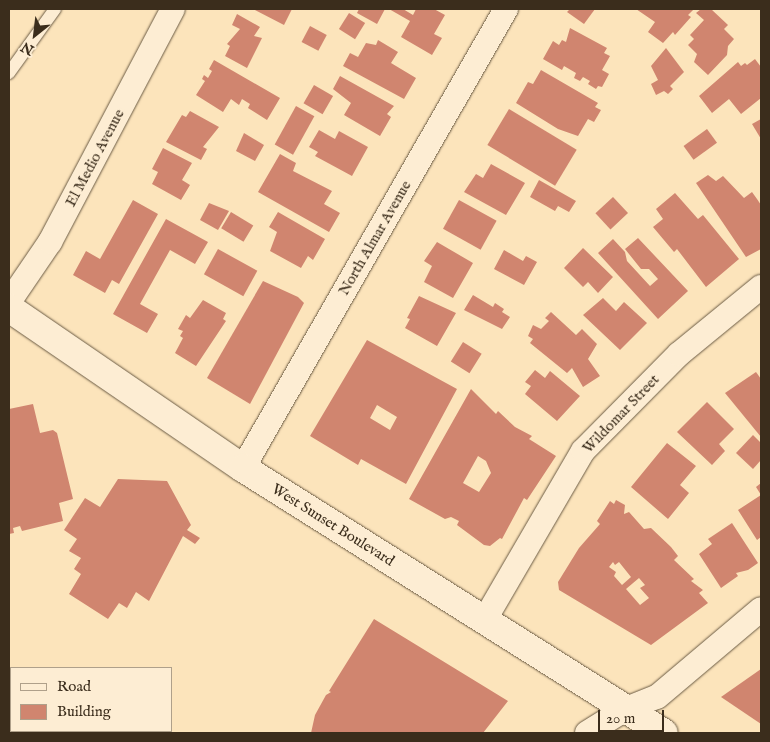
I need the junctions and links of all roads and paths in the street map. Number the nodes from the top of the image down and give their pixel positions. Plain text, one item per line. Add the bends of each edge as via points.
1 (55, 9) edge
2 (173, 9) edge
3 (506, 9) edge
4 (9, 73) edge
5 (761, 287) edge
6 (9, 302) edge
7 (9, 308) edge
8 (243, 468) junction
9 (761, 610) edge
10 (484, 621) junction
11 (624, 710) junction
12 (586, 733) edge
13 (664, 733) edge

1 - 4 lane
2 - 6 street, El Medio Avenue via 50,242
3 - 8 street, North Almar Avenue
5 - 10 street, Wildomar Street via 680,354 583,452
7 - 8 main road, West Sunset Boulevard
8 - 10 main road, West Sunset Boulevard
9 - 11 street via 657,696
10 - 11 main road, West Sunset Boulevard
11 - 12 street
11 - 13 main road, West Sunset Boulevard

